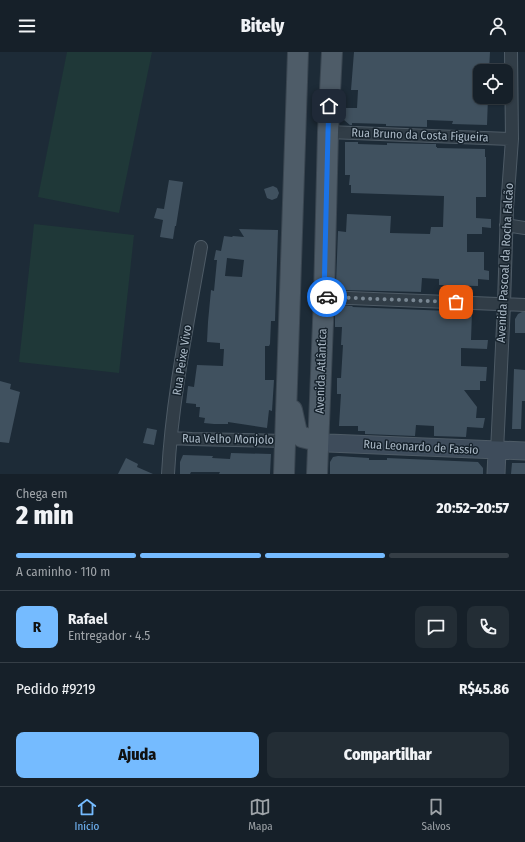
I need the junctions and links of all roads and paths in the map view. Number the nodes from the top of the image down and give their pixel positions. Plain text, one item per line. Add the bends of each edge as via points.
1 (298, 52) edge
2 (332, 52) edge
3 (511, 52) edge
4 (328, 132) junction
5 (512, 139) junction
6 (506, 225) junction
7 (525, 228) edge
8 (202, 247) dead end
9 (324, 297) junction
10 (504, 304) junction
11 (525, 305) edge
12 (287, 388) junction
13 (171, 438) junction
14 (285, 441) junction
15 (318, 441) junction
16 (497, 451) junction
17 (525, 451) edge
18 (168, 474) edge
19 (284, 474) edge
20 (317, 474) edge
21 (496, 474) edge

1 - 12 main road
2 - 4 main road, Avenida Atlântica
3 - 5 street, Avenida Pascoal da Rocha Falcão
4 - 5 street, Rua Bruno da Costa Figueira
4 - 9 main road, Avenida Atlântica
5 - 6 street, Avenida Pascoal da Rocha Falcão
6 - 7 street
6 - 10 street, Avenida Pascoal da Rocha Falcão
8 - 13 street, Rua Peixe Vivo
9 - 10 street
9 - 15 main road, Avenida Atlântica
10 - 11 street
10 - 16 street, Avenida Pascoal da Rocha Falcão
12 - 14 main road
12 - 15 main road via 297,433
13 - 14 street, Rua Velho Monjolo
13 - 18 street, Rua Peixe Vivo
14 - 19 main road
15 - 16 street, Rua Leonardo de Fassio
15 - 20 main road, Avenida Atlântica
16 - 17 street, Rua Leonardo de Fassio
16 - 21 street, Avenida Pascoal da Rocha Falcão

